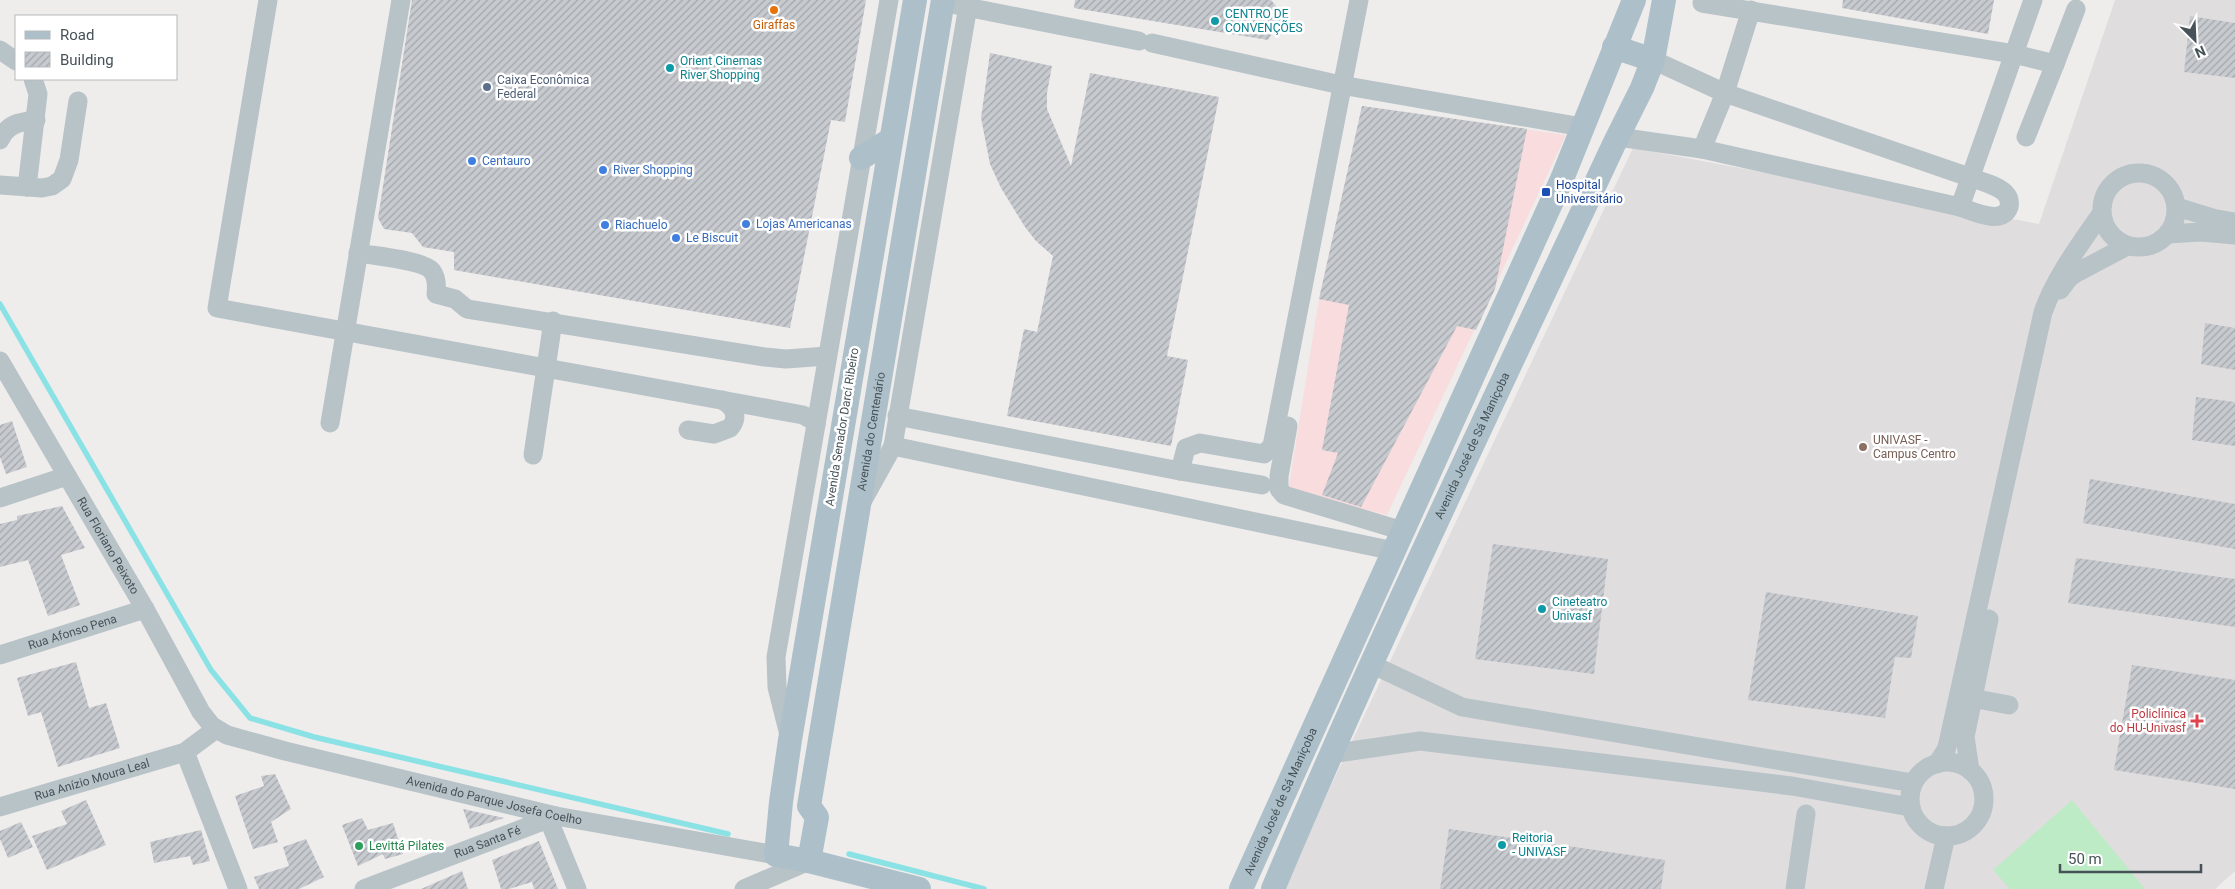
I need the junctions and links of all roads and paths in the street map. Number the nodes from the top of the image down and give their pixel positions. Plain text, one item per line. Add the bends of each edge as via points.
1 (268, 0) edge
2 (401, 0) edge
3 (889, 0) edge
4 (915, 0) edge
5 (1359, 0) edge
6 (1634, 0) edge
7 (1664, 0) edge
8 (2033, 0) edge
9 (943, 1) edge
10 (1702, 3) dead end
11 (968, 4) edge
12 (1751, 10) junction
13 (2076, 10) dead end
14 (1614, 47) junction
15 (0, 50) edge
16 (2014, 54) junction
17 (15, 60) edge
18 (1653, 60) junction
19 (2054, 64) junction
20 (33, 80) edge
21 (1341, 85) junction
22 (1725, 93) junction
23 (78, 101) dead end
24 (36, 120) junction
25 (1582, 127) junction
26 (1618, 137) junction
27 (2026, 137) dead end
28 (0, 140) edge
29 (890, 140) junction
30 (1702, 149) junction
31 (861, 158) junction
32 (1970, 177) junction
33 (0, 185) edge
34 (27, 187) junction
35 (1960, 207) junction
36 (2177, 207) junction
37 (2101, 214) junction
38 (2235, 222) edge
39 (2168, 234) junction
40 (2235, 235) edge
41 (2127, 246) junction
42 (358, 253) junction
43 (553, 322) junction
44 (345, 331) junction
45 (827, 356) junction
46 (0, 362) edge
47 (546, 367) junction
48 (722, 400) junction
49 (1293, 400) dead end
50 (897, 416) junction
51 (330, 423) dead end
52 (816, 425) junction
53 (688, 430) dead end
54 (893, 446) junction
55 (533, 455) dead end
56 (1180, 471) junction
57 (67, 476) junction
58 (1262, 484) dead end
59 (0, 498) edge
60 (861, 503) junction
61 (1399, 541) junction
62 (144, 609) junction
63 (0, 655) edge
64 (1371, 664) junction
65 (1965, 697) junction
66 (2009, 705) dead end
67 (216, 729) junction
68 (790, 740) junction
69 (185, 752) junction
70 (1330, 754) junction
71 (1937, 764) junction
72 (1970, 770) junction
73 (1913, 783) junction
74 (781, 802) junction
75 (0, 808) edge
76 (1910, 808) junction
77 (813, 812) junction
78 (1806, 814) dead end
79 (552, 817) junction
80 (1946, 836) junction
81 (776, 855) junction
82 (809, 861) junction
83 (852, 872) junction
84 (238, 889) edge
85 (364, 889) edge
86 (577, 889) edge
87 (744, 889) edge
88 (918, 889) edge
89 (1241, 889) edge
90 (1272, 889) edge
91 (1795, 889) edge
92 (1934, 889) edge

1 - 44 street via 217,308
2 - 42 street
3 - 31 street
4 - 29 main road, Avenida Senador Darcí Ribeiro
5 - 21 street
6 - 14 main road, Avenida José de Sá Maniçoba
7 - 18 main road, Avenida José de Sá Maniçoba
8 - 16 street
9 - 11 street
9 - 60 main road, Avenida do Centenário
10 - 12 street
11 - 21 street
11 - 50 street
12 - 16 street
12 - 22 street
13 - 19 street
14 - 18 main road
14 - 25 main road, Avenida José de Sá Maniçoba
15 - 17 street
16 - 19 street
16 - 32 street
18 - 22 street
18 - 26 main road, Avenida José de Sá Maniçoba
19 - 27 street
20 - 24 street via 38,94
21 - 25 street
21 - 56 street via 1272,446 1264,454 1192,444 1186,448
22 - 30 street
22 - 32 street
23 - 34 street via 65,174 52,186
24 - 28 street via 13,124
24 - 34 street
25 - 26 main road
25 - 61 main road, Avenida José de Sá Maniçoba via 1562,179
26 - 30 street
26 - 64 main road, Avenida José de Sá Maniçoba
29 - 31 main road
29 - 68 main road, Avenida Senador Darcí Ribeiro
30 - 35 street
31 - 45 street
32 - 35 street
32 - 35 street via 2000,190 2009,198 2010,204 2007,212 1996,216
33 - 34 street
36 - 37 street via 2173,193 2164,181 2136,172 2110,186 2103,199
36 - 38 street
36 - 39 street via 2175,222
37 - 41 street via 2109,234
37 - 65 street via 2052,288 2043,312
39 - 40 street
39 - 41 street via 2156,244 2142,248
41 - 65 street via 2069,278 2051,313
42 - 43 street via 426,267 435,278 436,294 455,299 467,309
42 - 44 street
43 - 45 street via 765,357
43 - 47 street
44 - 47 street
44 - 51 street
45 - 52 street
46 - 57 street, Rua Floriano Peixoto
47 - 48 street
47 - 55 street
48 - 52 street via 803,416
48 - 53 street via 733,409 735,419 727,431 714,434
49 - 61 street via 1279,489 1284,495
50 - 54 street
50 - 56 street
52 - 68 street via 776,657 776,687
54 - 60 street
54 - 61 street
56 - 58 street
57 - 59 street
57 - 62 street, Rua Floriano Peixoto
60 - 77 main road, Avenida do Centenário
61 - 89 main road, Avenida José de Sá Maniçoba
62 - 63 street, Rua Afonso Pena
62 - 67 street, Rua Floriano Peixoto via 201,712
64 - 70 main road, Avenida José de Sá Maniçoba
64 - 73 street via 1462,707
65 - 66 street
65 - 71 street via 1946,750
65 - 72 street via 1965,738
67 - 69 street, Rua Anízio Moura Leal
67 - 79 street, Avenida do Parque Josefa Coelho via 276,749
68 - 74 main road, Avenida Senador Darcí Ribeiro
69 - 75 street, Rua Anízio Moura Leal
69 - 84 street
70 - 76 street via 1420,741 1783,784
70 - 90 main road, Avenida José de Sá Maniçoba
71 - 72 street via 1954,763
71 - 73 street via 1920,773
72 - 80 street via 1982,785 1983,809 1978,821 1969,829 1958,835
73 - 76 street
74 - 77 main road
74 - 81 main road, Avenida Senador Darcí Ribeiro
76 - 80 street via 1923,828
77 - 82 main road, Avenida do Centenário
77 - 83 main road via 827,851 836,863
78 - 91 street
79 - 81 street, Avenida do Parque Josefa Coelho
79 - 85 street, Rua Santa Fé
79 - 86 street
80 - 92 street
81 - 82 main road
82 - 83 main road
82 - 87 street
83 - 88 main road

